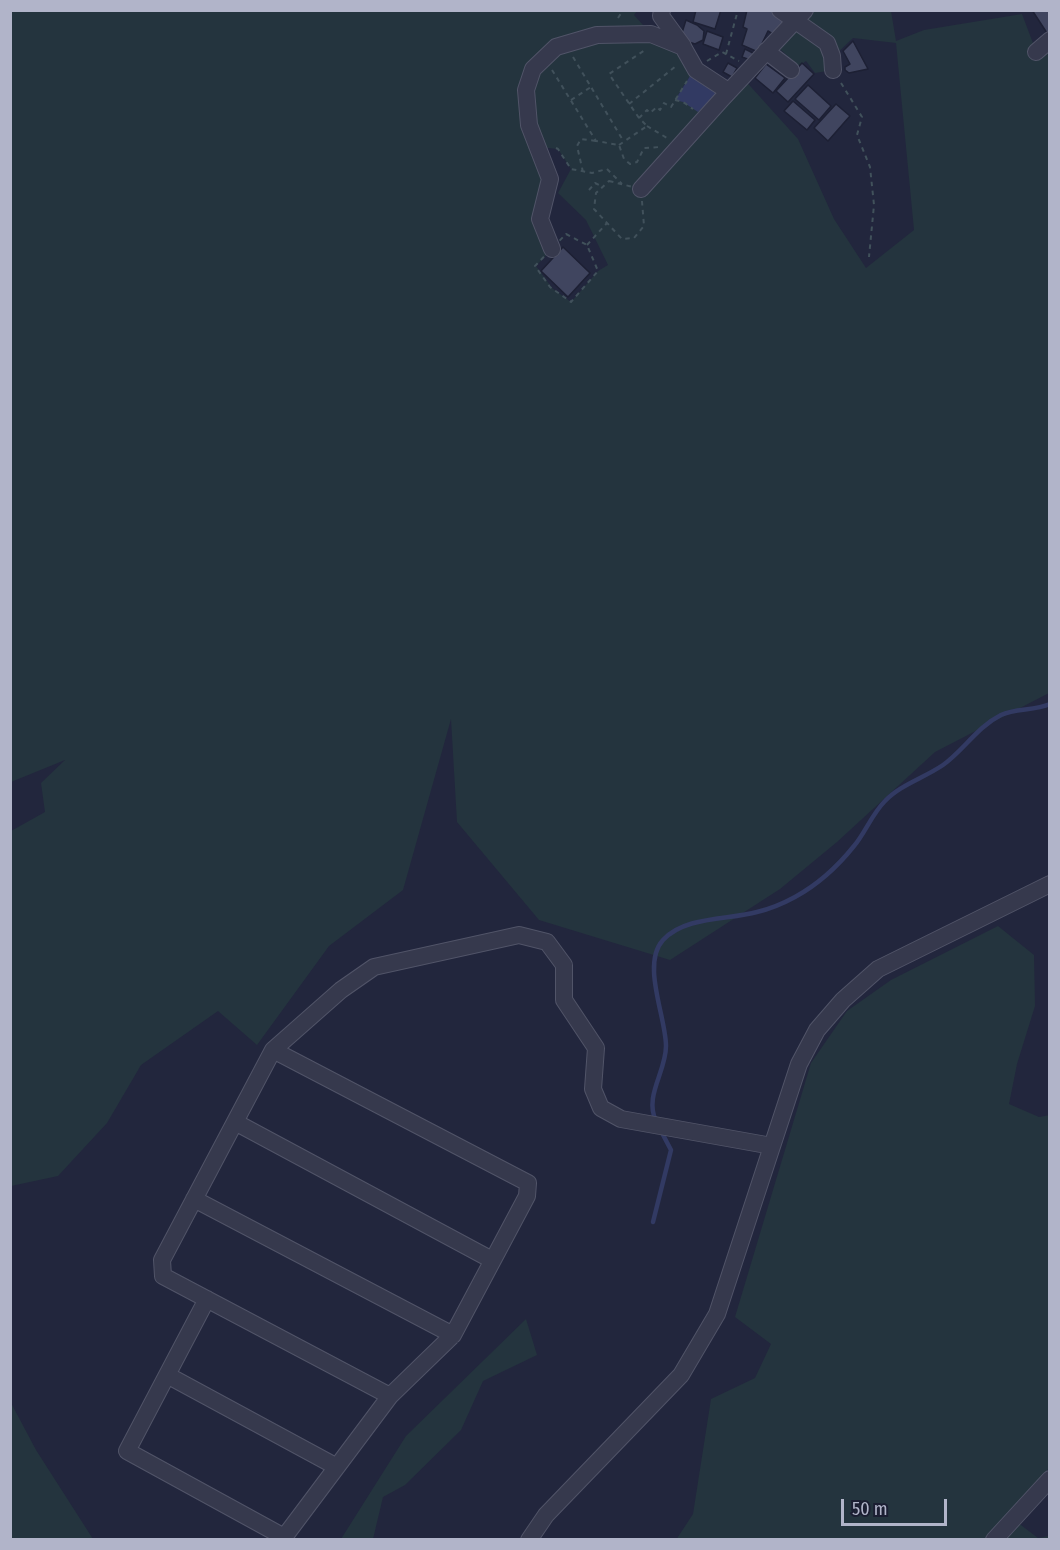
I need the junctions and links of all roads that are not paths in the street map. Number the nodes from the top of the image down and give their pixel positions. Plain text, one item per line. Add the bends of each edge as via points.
1 (662, 10) edge
2 (780, 10) edge
3 (800, 16) edge
4 (1050, 40) edge
5 (766, 51) junction
6 (1036, 52) dead end
7 (689, 57) junction
8 (791, 70) dead end
9 (833, 70) road end
10 (728, 92) junction
11 (641, 189) road end
12 (552, 249) road end
13 (1050, 884) edge
14 (273, 1050) junction
15 (235, 1122) junction
16 (772, 1146) junction
17 (194, 1199) junction
18 (492, 1260) junction
19 (207, 1299) junction
20 (453, 1335) junction
21 (168, 1375) junction
22 (390, 1396) junction
23 (337, 1467) junction
24 (1050, 1479) edge
25 (283, 1538) edge
26 (529, 1539) edge
27 (994, 1539) edge

1 - 7 street via 661,16
2 - 3 street
3 - 5 street
3 - 9 street via 828,43
4 - 6 street
5 - 8 street
5 - 10 street
7 - 10 street
7 - 12 street via 651,34 597,35 556,47 533,69 526,90 529,125 550,179 540,219
10 - 11 street
13 - 16 street via 878,969 843,1000 817,1030 799,1064
14 - 15 street
14 - 16 street via 341,990 374,967 519,934 547,942 564,965 564,1000 596,1048 593,1089 601,1108 621,1119
14 - 18 street via 528,1183 527,1196
15 - 17 street
15 - 18 street
16 - 26 street via 717,1314 691,1359 681,1375 546,1515
17 - 19 street via 162,1260 163,1276
17 - 20 street
18 - 20 street
19 - 21 street
19 - 22 street
20 - 22 street
21 - 23 street
21 - 25 street via 128,1451
22 - 23 street
23 - 25 street
24 - 27 street

